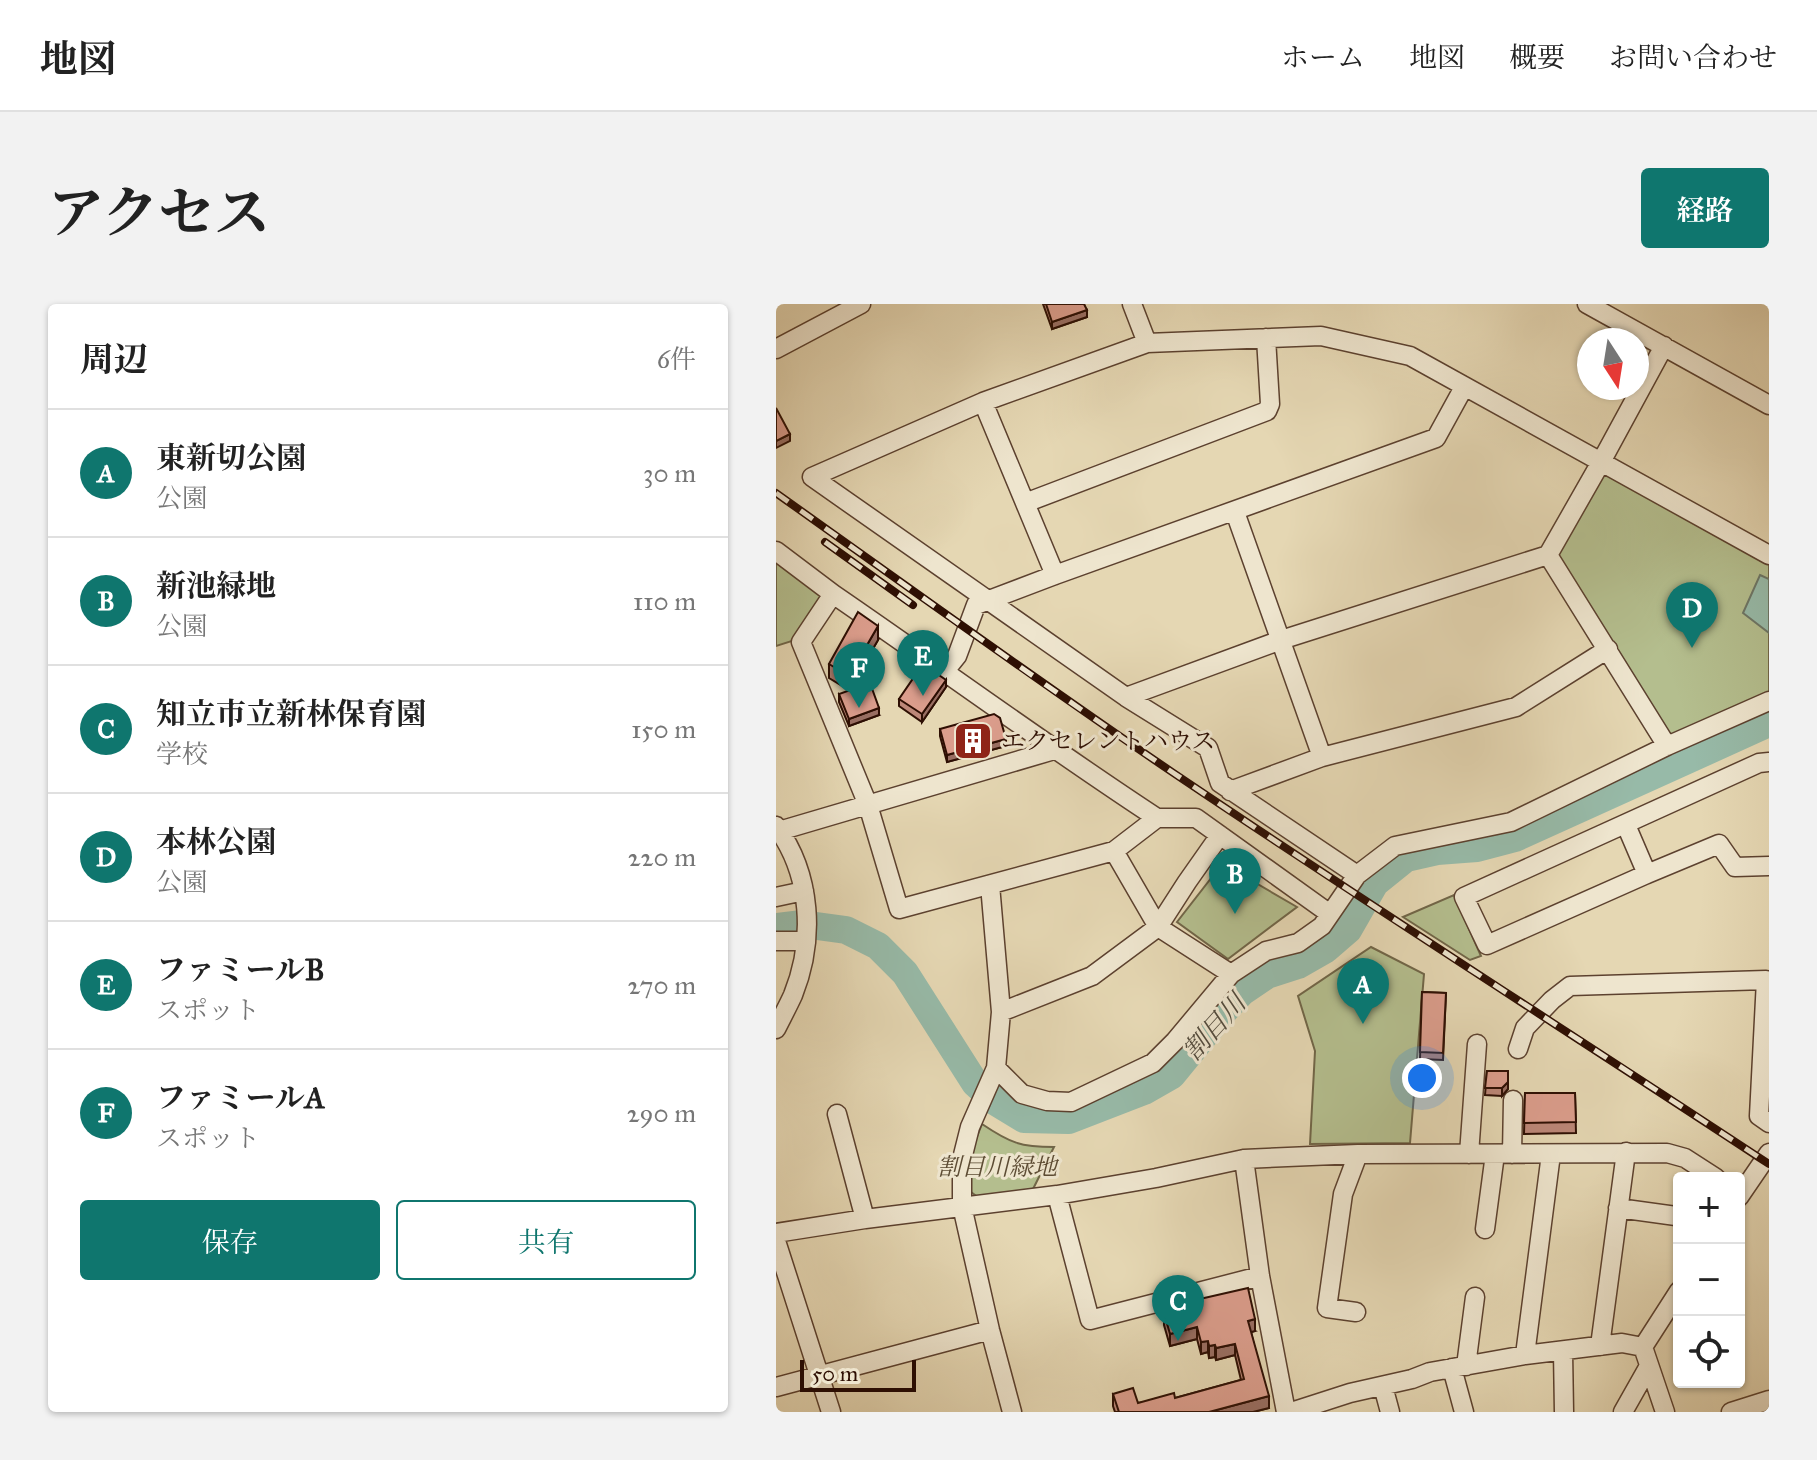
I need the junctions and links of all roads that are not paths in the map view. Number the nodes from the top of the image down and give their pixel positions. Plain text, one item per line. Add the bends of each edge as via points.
1 (861, 304) edge
2 (1132, 304) edge
3 (1587, 304) edge
4 (1266, 338) junction
5 (1147, 343) junction
6 (1664, 346) junction
7 (776, 349) edge
8 (1464, 387) junction
9 (983, 402) junction
10 (1769, 405) edge
11 (1601, 462) junction
12 (1025, 503) junction
13 (1235, 512) junction
14 (776, 551) edge
15 (1548, 555) junction
16 (1769, 555) edge
17 (1055, 575) junction
18 (833, 594) junction
19 (990, 601) junction
20 (1281, 640) junction
21 (1608, 649) junction
22 (945, 671) junction
23 (1126, 697) junction
24 (1769, 701) edge
25 (1667, 746) junction
26 (1054, 750) junction
27 (1322, 757) junction
28 (1769, 762) edge
29 (1230, 791) junction
30 (868, 805) junction
31 (1157, 818) junction
32 (1626, 825) junction
33 (778, 829) edge
34 (1220, 835) junction
35 (1114, 851) junction
36 (1769, 866) edge
37 (1647, 874) junction
38 (1357, 875) junction
39 (990, 885) junction
40 (776, 897) edge
41 (806, 900) junction
42 (1330, 914) junction
43 (1158, 927) junction
44 (806, 937) junction
45 (776, 941) edge
46 (1231, 974) junction
47 (1001, 1012) junction
48 (776, 1029) edge
49 (1477, 1044) dead end
50 (1518, 1049) dead end
51 (994, 1073) junction
52 (1513, 1100) dead end
53 (837, 1114) dead end
54 (1769, 1123) edge
55 (1626, 1152) junction
56 (1769, 1153) edge
57 (1358, 1154) junction
58 (1469, 1154) junction
59 (1504, 1154) junction
60 (1551, 1154) junction
61 (1244, 1159) junction
62 (1707, 1172) edge
63 (1745, 1187) edge
64 (1057, 1195) junction
65 (962, 1206) junction
66 (1618, 1208) junction
67 (1673, 1216) edge
68 (865, 1219) junction
69 (1485, 1229) dead end
70 (776, 1233) edge
71 (776, 1241) edge
72 (1260, 1276) junction
73 (1475, 1297) dead end
74 (1673, 1300) edge
75 (1356, 1312) dead end
76 (990, 1330) junction
77 (1600, 1346) junction
78 (1643, 1347) junction
79 (1563, 1351) junction
80 (1525, 1355) junction
81 (1649, 1366) junction
82 (1459, 1367) junction
83 (819, 1376) junction
84 (1383, 1386) junction
85 (776, 1387) edge
86 (1769, 1400) edge
87 (1294, 1411) edge
88 (831, 1412) edge
89 (1012, 1412) edge
90 (1390, 1412) edge
91 (1464, 1412) edge
92 (1564, 1412) edge
93 (1623, 1412) edge
94 (1665, 1412) edge
95 (1731, 1412) edge

1 - 7 street
2 - 5 street
3 - 6 street
4 - 5 street
4 - 8 street via 1321,336 1410,356
4 - 12 street via 1267,411
5 - 9 street
6 - 10 street
6 - 11 street
8 - 11 street
8 - 13 street via 1436,438
9 - 12 street
9 - 19 street via 812,477
11 - 15 street
11 - 16 street
12 - 17 street
13 - 17 street
13 - 20 street
14 - 18 street
15 - 20 street
15 - 21 street
17 - 19 street
18 - 22 street
18 - 30 street via 801,642
19 - 22 street via 976,605 957,656
19 - 23 street
20 - 23 street
20 - 27 street
21 - 25 street
21 - 27 street via 1516,707
22 - 26 street
23 - 29 street via 1208,748 1220,783
24 - 25 street
25 - 38 street via 1511,822 1395,846
26 - 30 street
26 - 31 street
27 - 29 street
28 - 32 street
29 - 38 street
30 - 33 street
30 - 39 street via 899,909
31 - 34 street via 1196,818
31 - 35 street
32 - 37 street
32 - 37 street via 1464,897 1487,945
33 - 41 street
34 - 42 street
34 - 43 street
35 - 39 street
35 - 43 street
36 - 37 street via 1735,867 1719,844
38 - 42 street
39 - 47 street
40 - 41 street
41 - 44 street
42 - 46 street via 1298,943 1266,951
43 - 46 street
43 - 47 street via 1092,976
44 - 45 street
44 - 48 street via 793,993
46 - 51 street via 1153,1063 1071,1102 1022,1094
47 - 51 street
49 - 58 street
50 - 54 street via 1525,1028 1570,986 1766,980 1759,1116
51 - 65 street via 962,1159
52 - 59 street
53 - 68 street
55 - 60 street
55 - 62 street via 1667,1153
55 - 66 street
56 - 63 street
57 - 58 street
57 - 61 street
57 - 75 street via 1343,1194 1327,1308
58 - 59 street
59 - 60 street
59 - 69 street
60 - 80 street
61 - 64 street
61 - 72 street
64 - 65 street
64 - 72 street via 1090,1320
65 - 68 street
65 - 76 street
66 - 67 street
66 - 77 street
68 - 70 street
71 - 83 street
72 - 87 street
73 - 82 street
74 - 78 street
76 - 83 street
76 - 89 street
77 - 78 street
77 - 79 street
78 - 81 street
79 - 80 street
79 - 92 street
80 - 82 street
81 - 93 street
81 - 94 street
82 - 84 street
82 - 91 street
83 - 85 street
83 - 88 street
84 - 87 street
84 - 90 street
86 - 95 street

